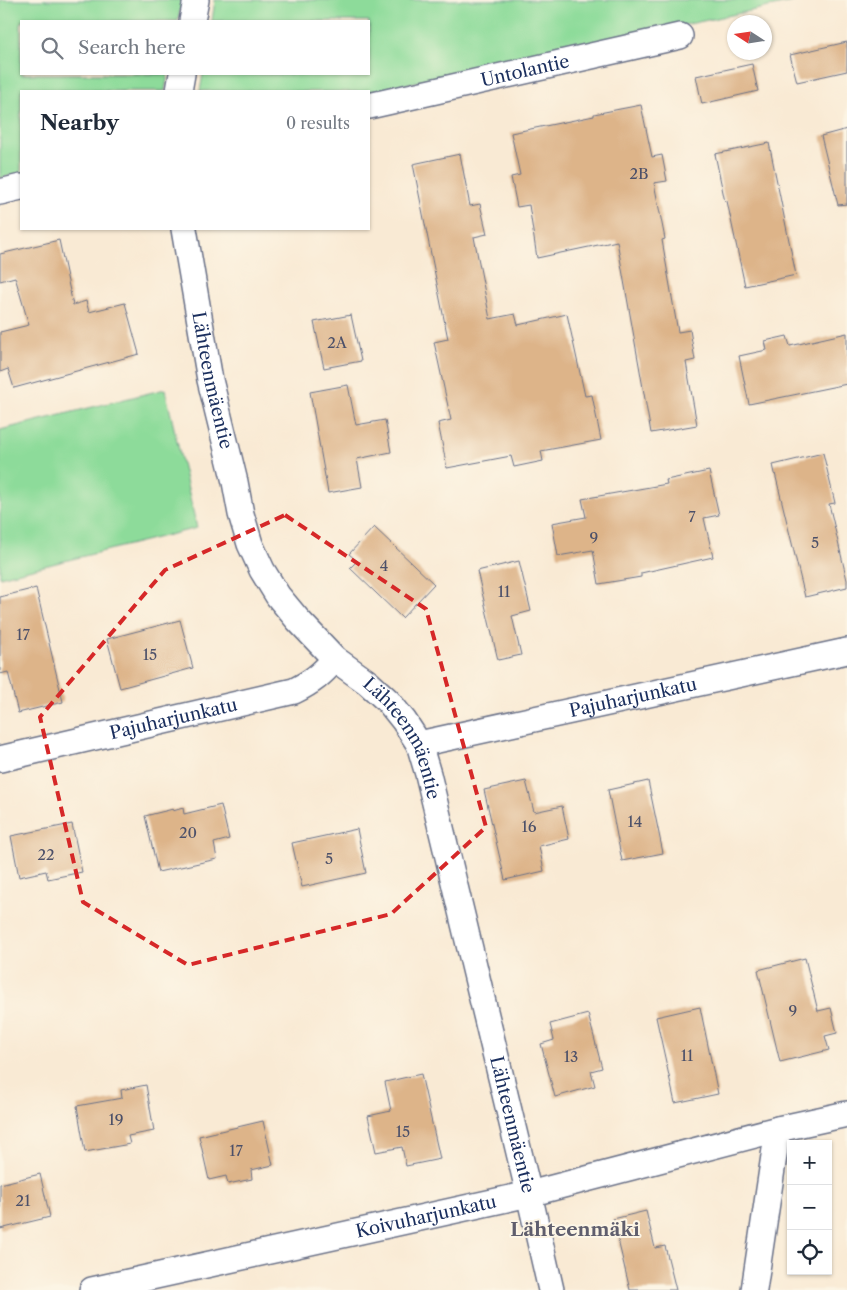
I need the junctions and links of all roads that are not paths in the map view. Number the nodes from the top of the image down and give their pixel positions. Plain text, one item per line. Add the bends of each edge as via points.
1 (196, 0) edge
2 (192, 20) edge
3 (680, 36) dead end
4 (182, 75) edge
5 (179, 90) edge
6 (370, 106) edge
7 (20, 187) edge
8 (0, 192) edge
9 (184, 230) edge
10 (847, 650) edge
11 (335, 659) junction
12 (419, 744) junction
13 (0, 759) edge
14 (847, 1114) edge
15 (778, 1129) junction
16 (529, 1194) junction
17 (92, 1290) edge
18 (551, 1290) edge
19 (754, 1290) edge

1 - 2 street
3 - 6 street, Untolantie
4 - 5 street
7 - 8 street
9 - 11 street, Lähteenmäentie via 210,380 250,544 278,596
10 - 12 street, Pajuharjunkatu
11 - 12 street, Lähteenmäentie via 388,701
11 - 13 street, Pajuharjunkatu via 310,683 294,691
12 - 16 street, Lähteenmäentie
14 - 15 street, Koivuharjunkatu
15 - 16 street, Koivuharjunkatu
15 - 19 street
16 - 17 street, Koivuharjunkatu
16 - 18 street, Lähteenmäentie

